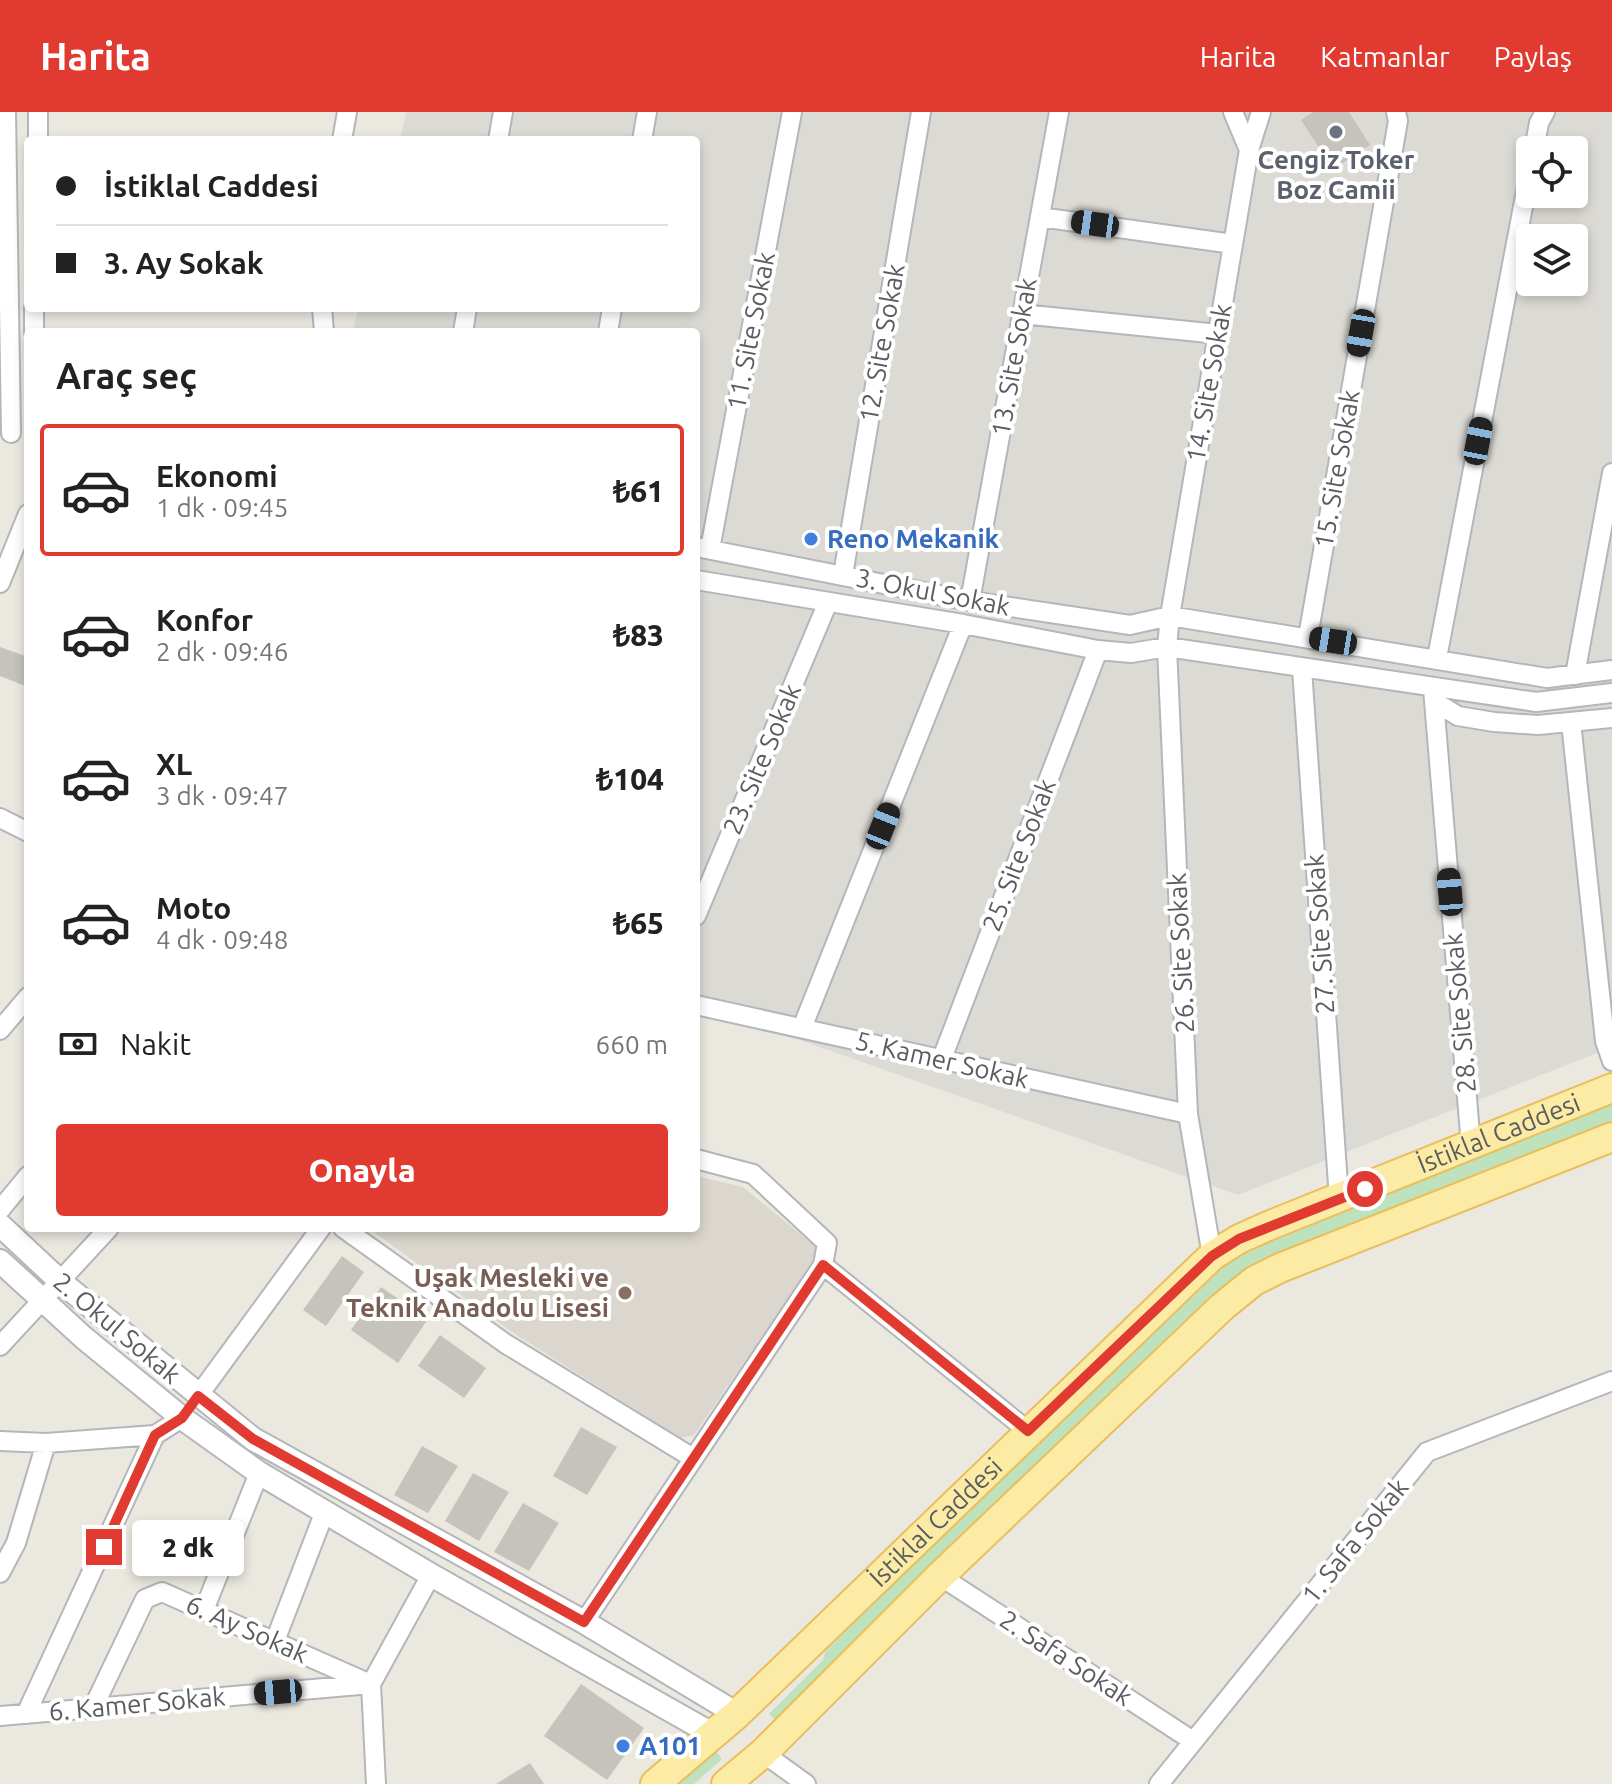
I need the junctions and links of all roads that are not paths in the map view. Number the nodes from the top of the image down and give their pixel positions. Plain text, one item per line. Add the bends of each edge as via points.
1 (38, 112) edge
2 (347, 112) edge
3 (503, 112) edge
4 (647, 112) edge
5 (792, 112) edge
6 (921, 112) edge
7 (1059, 112) edge
8 (1233, 112) edge
9 (1261, 112) edge
10 (1396, 112) edge
11 (1545, 112) edge
12 (4, 118) edge
13 (38, 136) edge
14 (343, 136) edge
15 (499, 136) edge
16 (643, 136) edge
17 (1537, 136) edge
18 (1249, 150) junction
19 (1523, 208) edge
20 (1040, 217) junction
21 (1233, 244) junction
22 (1022, 314) junction
23 (1218, 334) junction
24 (13, 433) edge
25 (1612, 473) edge
26 (24, 524) edge
27 (703, 548) edge
28 (843, 575) junction
29 (700, 581) edge
30 (0, 583) edge
31 (970, 601) junction
32 (828, 602) junction
33 (1170, 616) junction
34 (963, 624) junction
35 (1308, 637) junction
36 (1167, 647) junction
37 (1098, 650) junction
38 (1437, 658) junction
39 (1302, 669) junction
40 (1612, 670) edge
41 (1575, 675) junction
42 (1612, 693) edge
43 (1434, 695) junction
44 (1612, 718) edge
45 (1571, 722) junction
46 (0, 818) edge
47 (24, 830) edge
48 (700, 906) edge
49 (24, 1002) edge
50 (700, 1006) edge
51 (802, 1028) junction
52 (0, 1030) edge
53 (941, 1061) junction
54 (1612, 1061) edge
55 (1612, 1088) edge
56 (1188, 1114) junction
57 (1612, 1137) edge
58 (1471, 1146) junction
59 (700, 1160) edge
60 (24, 1181) edge
61 (1339, 1199) junction
62 (0, 1210) edge
63 (0, 1225) edge
64 (105, 1232) edge
65 (318, 1232) edge
66 (349, 1232) edge
67 (1212, 1256) junction
68 (0, 1261) edge
69 (823, 1265) junction
70 (61, 1282) junction
71 (41, 1301) junction
72 (0, 1346) edge
73 (1612, 1381) edge
74 (198, 1396) junction
75 (182, 1418) junction
76 (1028, 1431) junction
77 (155, 1435) junction
78 (0, 1441) edge
79 (46, 1443) junction
80 (693, 1458) junction
81 (259, 1473) junction
82 (325, 1511) junction
83 (0, 1573) edge
84 (431, 1575) junction
85 (940, 1576) junction
86 (204, 1610) junction
87 (584, 1622) junction
88 (275, 1641) junction
89 (567, 1650) junction
90 (371, 1684) junction
91 (93, 1708) junction
92 (26, 1714) junction
93 (737, 1714) junction
94 (0, 1716) edge
95 (714, 1735) junction
96 (1193, 1741) junction
97 (763, 1753) junction
98 (376, 1784) edge
99 (655, 1784) edge
100 (726, 1784) edge
101 (806, 1784) edge
102 (1159, 1784) edge

1 - 13 street
2 - 14 street
3 - 15 street
4 - 16 street
5 - 27 street, 11. Site Sokak
6 - 28 street, 12. Site Sokak
7 - 20 street, 13. Site Sokak
8 - 18 street
9 - 18 street, 14. Site Sokak
10 - 35 street, 15. Site Sokak
11 - 17 street
12 - 24 street
18 - 21 street, 14. Site Sokak
19 - 38 street
20 - 21 street
20 - 22 street, 13. Site Sokak
21 - 23 street, 14. Site Sokak
22 - 23 street
22 - 31 street, 13. Site Sokak
23 - 33 street, 14. Site Sokak
25 - 41 street
26 - 30 street
27 - 28 street, 3. Okul Sokak
28 - 31 street, 3. Okul Sokak
29 - 32 street, 3. Okul Sokak
31 - 33 street, 3. Okul Sokak via 1130,625
32 - 34 street, 3. Okul Sokak
32 - 48 street, 23. Site Sokak
33 - 35 street
33 - 36 street, 14. Site Sokak
34 - 37 street, 3. Okul Sokak
34 - 51 street
35 - 38 street
36 - 37 street, 3. Okul Sokak via 1131,653
36 - 39 street, 3. Okul Sokak
36 - 56 street, 26. Site Sokak
37 - 53 street, 25. Site Sokak
38 - 41 street via 1547,678
39 - 43 street, 3. Okul Sokak
39 - 61 street, 27. Site Sokak
40 - 41 street
42 - 43 street via 1536,702
43 - 45 street via 1458,716 1538,725
43 - 58 street, 28. Site Sokak
44 - 45 street
45 - 54 street via 1605,1041
46 - 47 street
49 - 52 street
50 - 51 street, 5. Kamer Sokak
51 - 53 street, 5. Kamer Sokak
53 - 56 street, 5. Kamer Sokak
55 - 58 main road, İstiklal Caddesi
56 - 67 street, 26. Site Sokak
57 - 85 main road, İstiklal Caddesi via 1254,1281
58 - 61 main road, İstiklal Caddesi
59 - 69 street via 753,1174 827,1243
60 - 62 street
61 - 67 main road, İstiklal Caddesi via 1239,1239
63 - 70 street, 2. Okul Sokak
64 - 70 street
65 - 74 street
66 - 80 street via 506,1344
67 - 76 main road, İstiklal Caddesi
68 - 71 street, 2. Okul Sokak
69 - 76 street
69 - 80 street
70 - 71 street
70 - 74 street, 2. Okul Sokak
71 - 72 street
71 - 75 street, 2. Okul Sokak
73 - 96 street, 1. Safa Sokak via 1427,1452
74 - 75 street
74 - 87 street, 2. Okul Sokak via 253,1439
75 - 77 street
75 - 81 street, 2. Okul Sokak
76 - 93 main road, İstiklal Caddesi
77 - 79 street
77 - 92 street
78 - 79 street
79 - 83 street via 16,1543
80 - 87 street
81 - 82 street, 2. Okul Sokak
81 - 86 street
82 - 84 street, 2. Okul Sokak
82 - 88 street
84 - 89 street, 2. Okul Sokak
84 - 90 street
85 - 96 street, 2. Safa Sokak
85 - 97 main road, İstiklal Caddesi
86 - 88 street, 6. Ay Sokak
86 - 91 street, 6. Ay Sokak via 162,1592 145,1599
87 - 89 street
87 - 93 street, 2. Okul Sokak
88 - 90 street, 6. Ay Sokak
89 - 95 street, 2. Okul Sokak
90 - 91 street, 6. Kamer Sokak
90 - 98 street
91 - 92 street, 6. Kamer Sokak
92 - 94 street, 6. Kamer Sokak
93 - 95 main road, İstiklal Caddesi
93 - 97 main road
95 - 97 main road
95 - 99 main road, İstiklal Caddesi
96 - 102 street, 1. Safa Sokak
97 - 100 main road, İstiklal Caddesi
97 - 101 street

